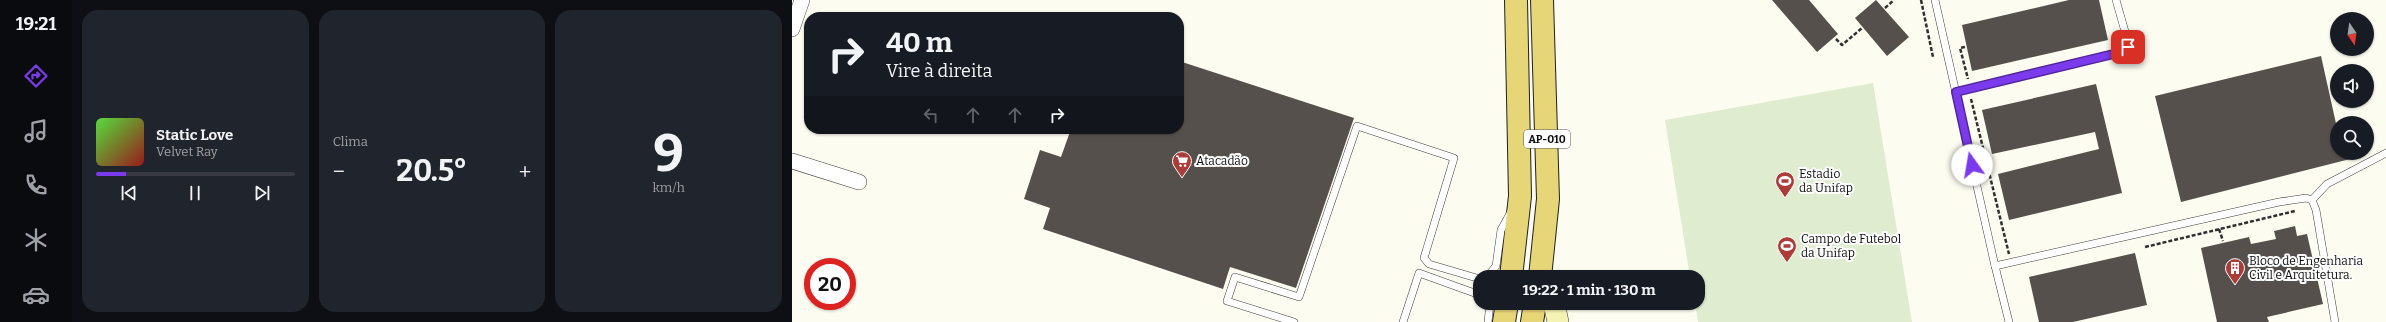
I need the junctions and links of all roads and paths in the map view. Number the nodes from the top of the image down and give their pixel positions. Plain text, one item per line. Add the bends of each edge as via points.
1 (802, 0) edge
2 (1516, 0) edge
3 (1542, 0) edge
4 (1894, 0) edge
5 (1921, 0) edge
6 (1935, 0) edge
7 (2116, 0) edge
8 (1885, 8) dead end
9 (1862, 28) dead end
10 (792, 29) edge
11 (1836, 38) dead end
12 (1965, 47) dead end
13 (1933, 57) dead end
14 (1968, 80) dead end
15 (1956, 92) junction
16 (1971, 99) dead end
17 (2386, 153) edge
18 (792, 161) edge
19 (859, 182) dead end
20 (1520, 196) junction
21 (2312, 200) junction
22 (2302, 210) dead end
23 (2220, 229) junction
24 (2223, 241) dead end
25 (2145, 247) dead end
26 (2017, 254) dead end
27 (1543, 256) junction
28 (1995, 266) junction
29 (1493, 270) edge
30 (1512, 270) edge
31 (1541, 270) edge
32 (1546, 270) edge
33 (1473, 277) edge
34 (1473, 292) edge
35 (1489, 310) edge
36 (1506, 310) edge
37 (1534, 310) edge
38 (1555, 310) edge
39 (1294, 322) edge
40 (1403, 322) edge
41 (1488, 322) edge
42 (1504, 322) edge
43 (1532, 322) edge
44 (1558, 322) edge
45 (2009, 322) edge
46 (2335, 322) edge

1 - 10 street
2 - 20 main road, AP-010
3 - 27 main road, AP-010 via 1548,199
4 - 8 path
5 - 13 path
6 - 15 lane
7 - 15 lane via 2128,42 2126,51
9 - 11 path via 1842,45
12 - 14 path via 1960,48
15 - 28 lane
16 - 26 path via 2009,256
17 - 21 lane via 2327,184
18 - 19 street
20 - 29 lane via 1503,223 1496,266
20 - 30 main road, AP-010
21 - 28 lane via 2306,198 2279,202
21 - 46 lane via 2316,210
22 - 23 path
23 - 24 path
23 - 25 path
27 - 31 main road, AP-010
27 - 32 street
28 - 45 lane
33 - 39 lane via 1429,264 1424,258 1454,158 1357,126 1299,297 1235,277 1227,301
34 - 40 lane via 1419,273
35 - 41 lane
36 - 42 main road
37 - 43 main road
38 - 44 street

